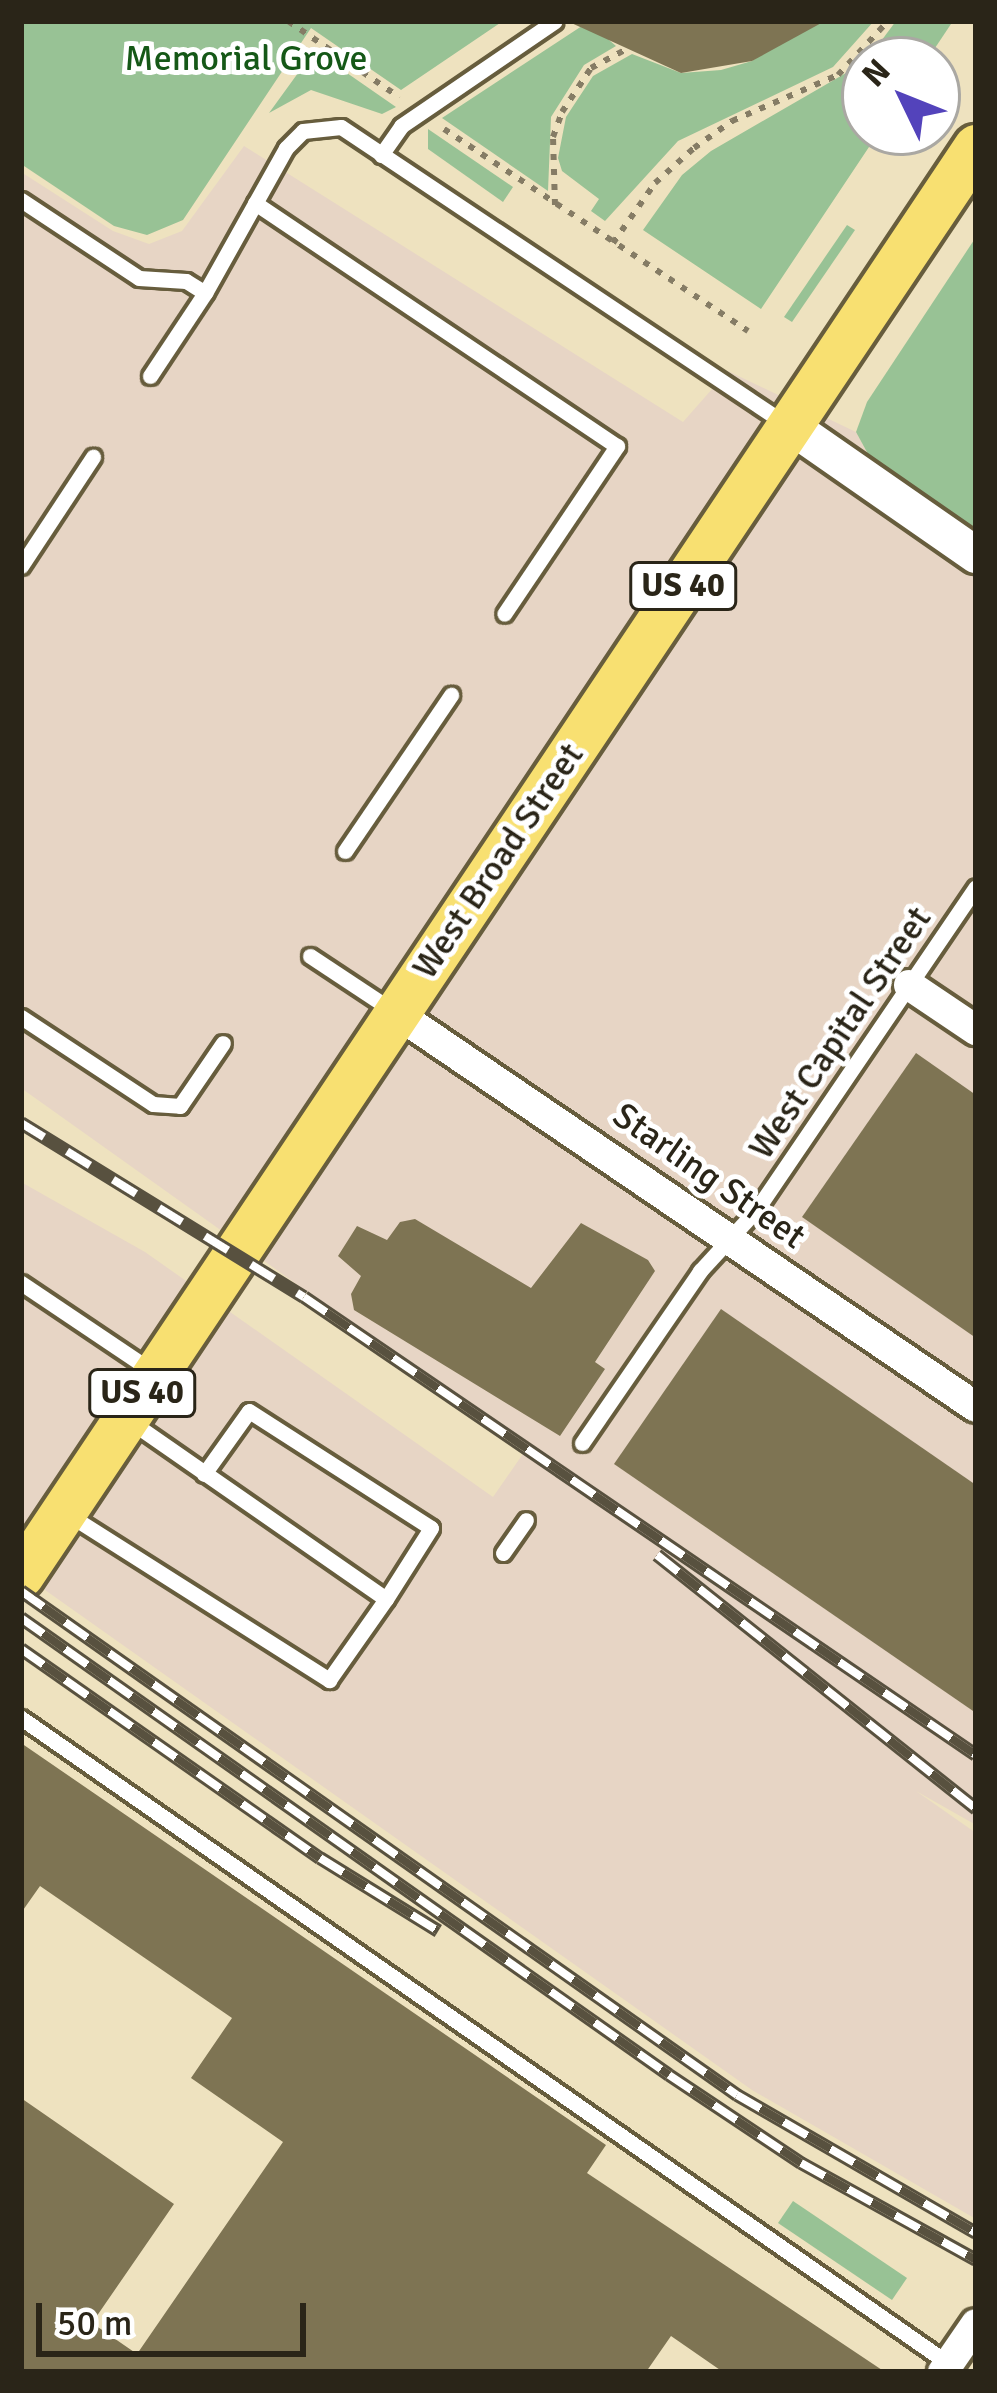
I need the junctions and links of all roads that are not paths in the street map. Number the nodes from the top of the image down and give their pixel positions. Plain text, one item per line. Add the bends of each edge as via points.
1 (555, 21) edge
2 (976, 147) edge
3 (381, 155) junction
4 (21, 200) edge
5 (255, 203) junction
6 (205, 293) junction
7 (150, 376) dead end
8 (789, 425) junction
9 (93, 457) dead end
10 (976, 556) edge
11 (21, 566) edge
12 (504, 614) dead end
13 (451, 695) dead end
14 (344, 851) dead end
15 (976, 886) edge
16 (310, 956) dead end
17 (909, 985) junction
18 (396, 1013) junction
19 (21, 1017) edge
20 (976, 1030) edge
21 (223, 1043) dead end
22 (730, 1236) junction
23 (21, 1283) edge
24 (154, 1373) junction
25 (976, 1407) edge
26 (126, 1418) junction
27 (582, 1443) dead end
28 (204, 1474) junction
29 (64, 1512) junction
30 (526, 1520) dead end
31 (502, 1553) dead end
32 (21, 1576) edge
33 (386, 1599) junction
34 (21, 1718) edge
35 (976, 2324) edge
36 (946, 2368) edge

1 - 3 lane via 420,112
2 - 8 main road, West Broad Street / US 40
3 - 5 lane via 341,127 302,131
3 - 8 lane
4 - 6 lane via 139,278 187,280
5 - 6 lane
5 - 12 lane via 617,446
6 - 7 lane
8 - 10 street
8 - 18 main road, West Broad Street / US 40
9 - 11 lane
13 - 14 lane
15 - 17 lane, West Capital Street
16 - 18 lane
17 - 20 street
17 - 22 lane, West Capital Street via 757,1209
18 - 22 street, Starling Street
18 - 24 main road, West Broad Street / US 40
19 - 21 lane via 152,1104 180,1106
22 - 25 street, Starling Street
22 - 27 lane, West Capital Street
23 - 24 lane
24 - 26 main road, West Broad Street / US 40
26 - 28 lane
26 - 29 main road, West Broad Street / US 40
28 - 33 lane
28 - 33 lane via 249,1412 431,1528
29 - 32 main road, West Broad Street / US 40
29 - 33 lane via 329,1680
30 - 31 lane
34 - 36 lane
35 - 36 street

